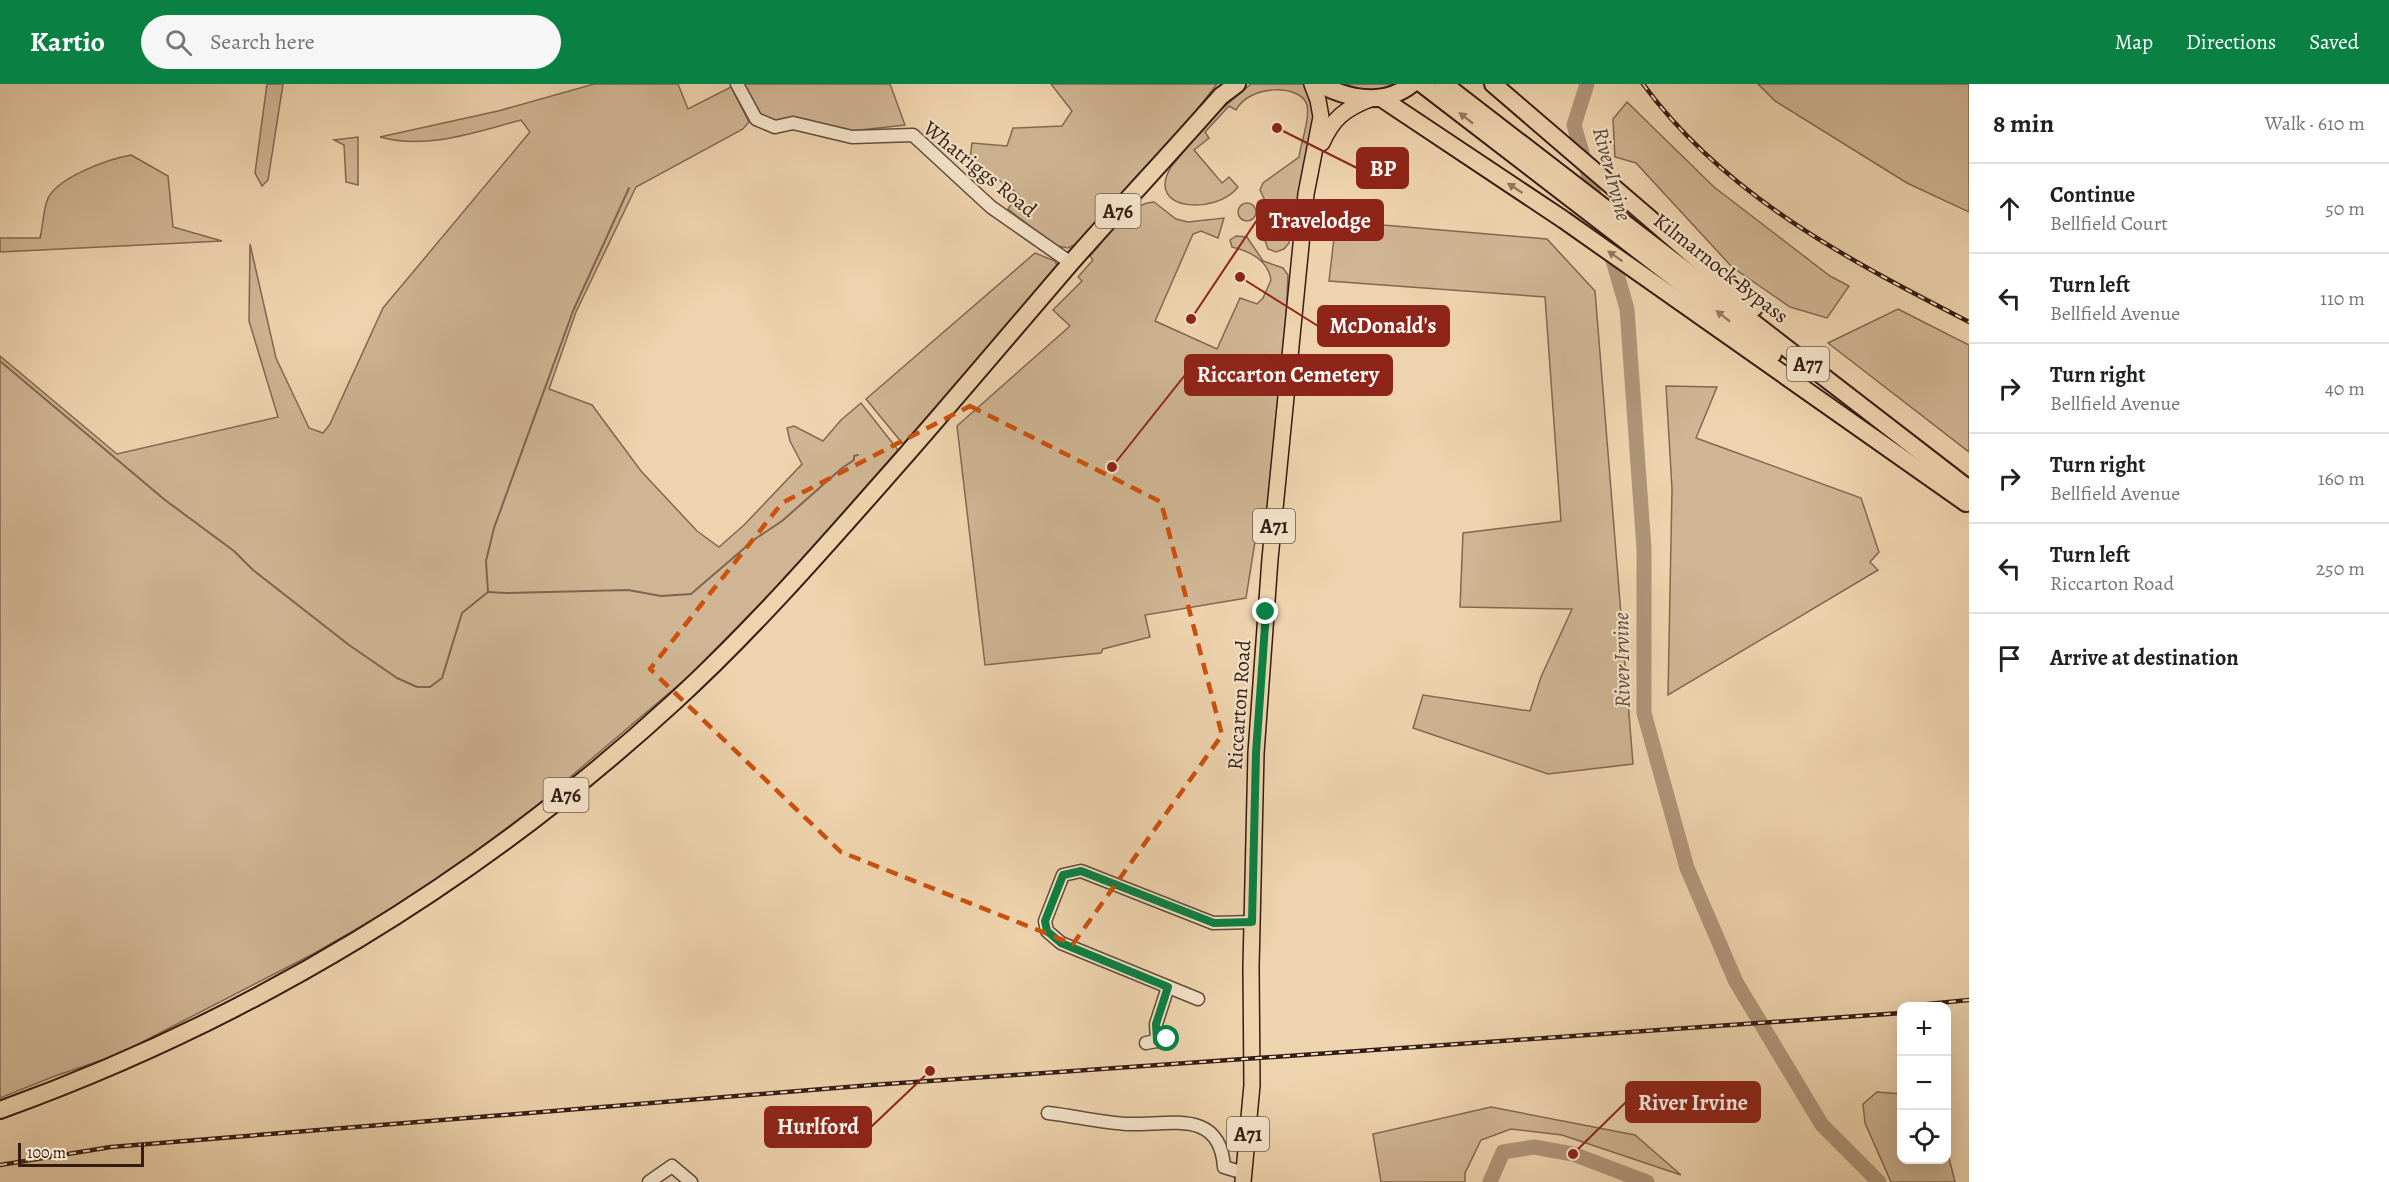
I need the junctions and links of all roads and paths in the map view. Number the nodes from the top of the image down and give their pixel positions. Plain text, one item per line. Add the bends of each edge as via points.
1 (737, 84) edge
2 (1237, 84) edge
3 (1312, 84) edge
4 (1319, 84) edge
5 (1422, 84) edge
6 (1444, 84) edge
7 (1493, 84) edge
8 (1406, 88) edge
9 (1224, 90) edge
10 (1376, 99) junction
11 (1314, 160) junction
12 (1071, 263) junction
13 (1968, 497) edge
14 (1252, 922) junction
15 (1168, 987) junction
16 (1198, 999) dead end
17 (1157, 1041) dead end
18 (0, 1110) edge
19 (1048, 1113) dead end
20 (1243, 1177) edge
21 (649, 1182) edge
22 (691, 1182) edge

1 - 12 street, Whatriggs Road via 756,119 775,127 793,123 852,137 913,135 991,207
2 - 9 highway, A76
3 - 11 main road, Riccarton Road / A71 via 1321,117
4 - 10 highway via 1345,95
13 -> 5 highway, Kilmarnock Bypass / A77
6 - 13 highway, Kilmarnock Bypass / A77 via 1647,239
7 - 13 highway, A77
8 - 10 highway
9 - 12 highway, A76
10 - 11 main road, Riccarton Road / A71 via 1347,109 1330,124
13 -> 10 highway, A77 via 1564,220
11 - 14 main road, Riccarton Road / A71 via 1306,194 1270,560 1256,753
12 - 18 highway, A76 via 977,375 766,611 675,701 571,791 426,898 308,970 146,1051
14 - 15 street via 1214,923 1081,871 1063,875 1045,921 1047,931 1061,943
14 - 20 main road, Riccarton Road / A71 via 1252,1086
15 - 16 street
15 - 17 street via 1156,1024
19 - 20 street via 1126,1124 1187,1122 1215,1137 1221,1146 1224,1167
21 - 22 street via 672,1166

